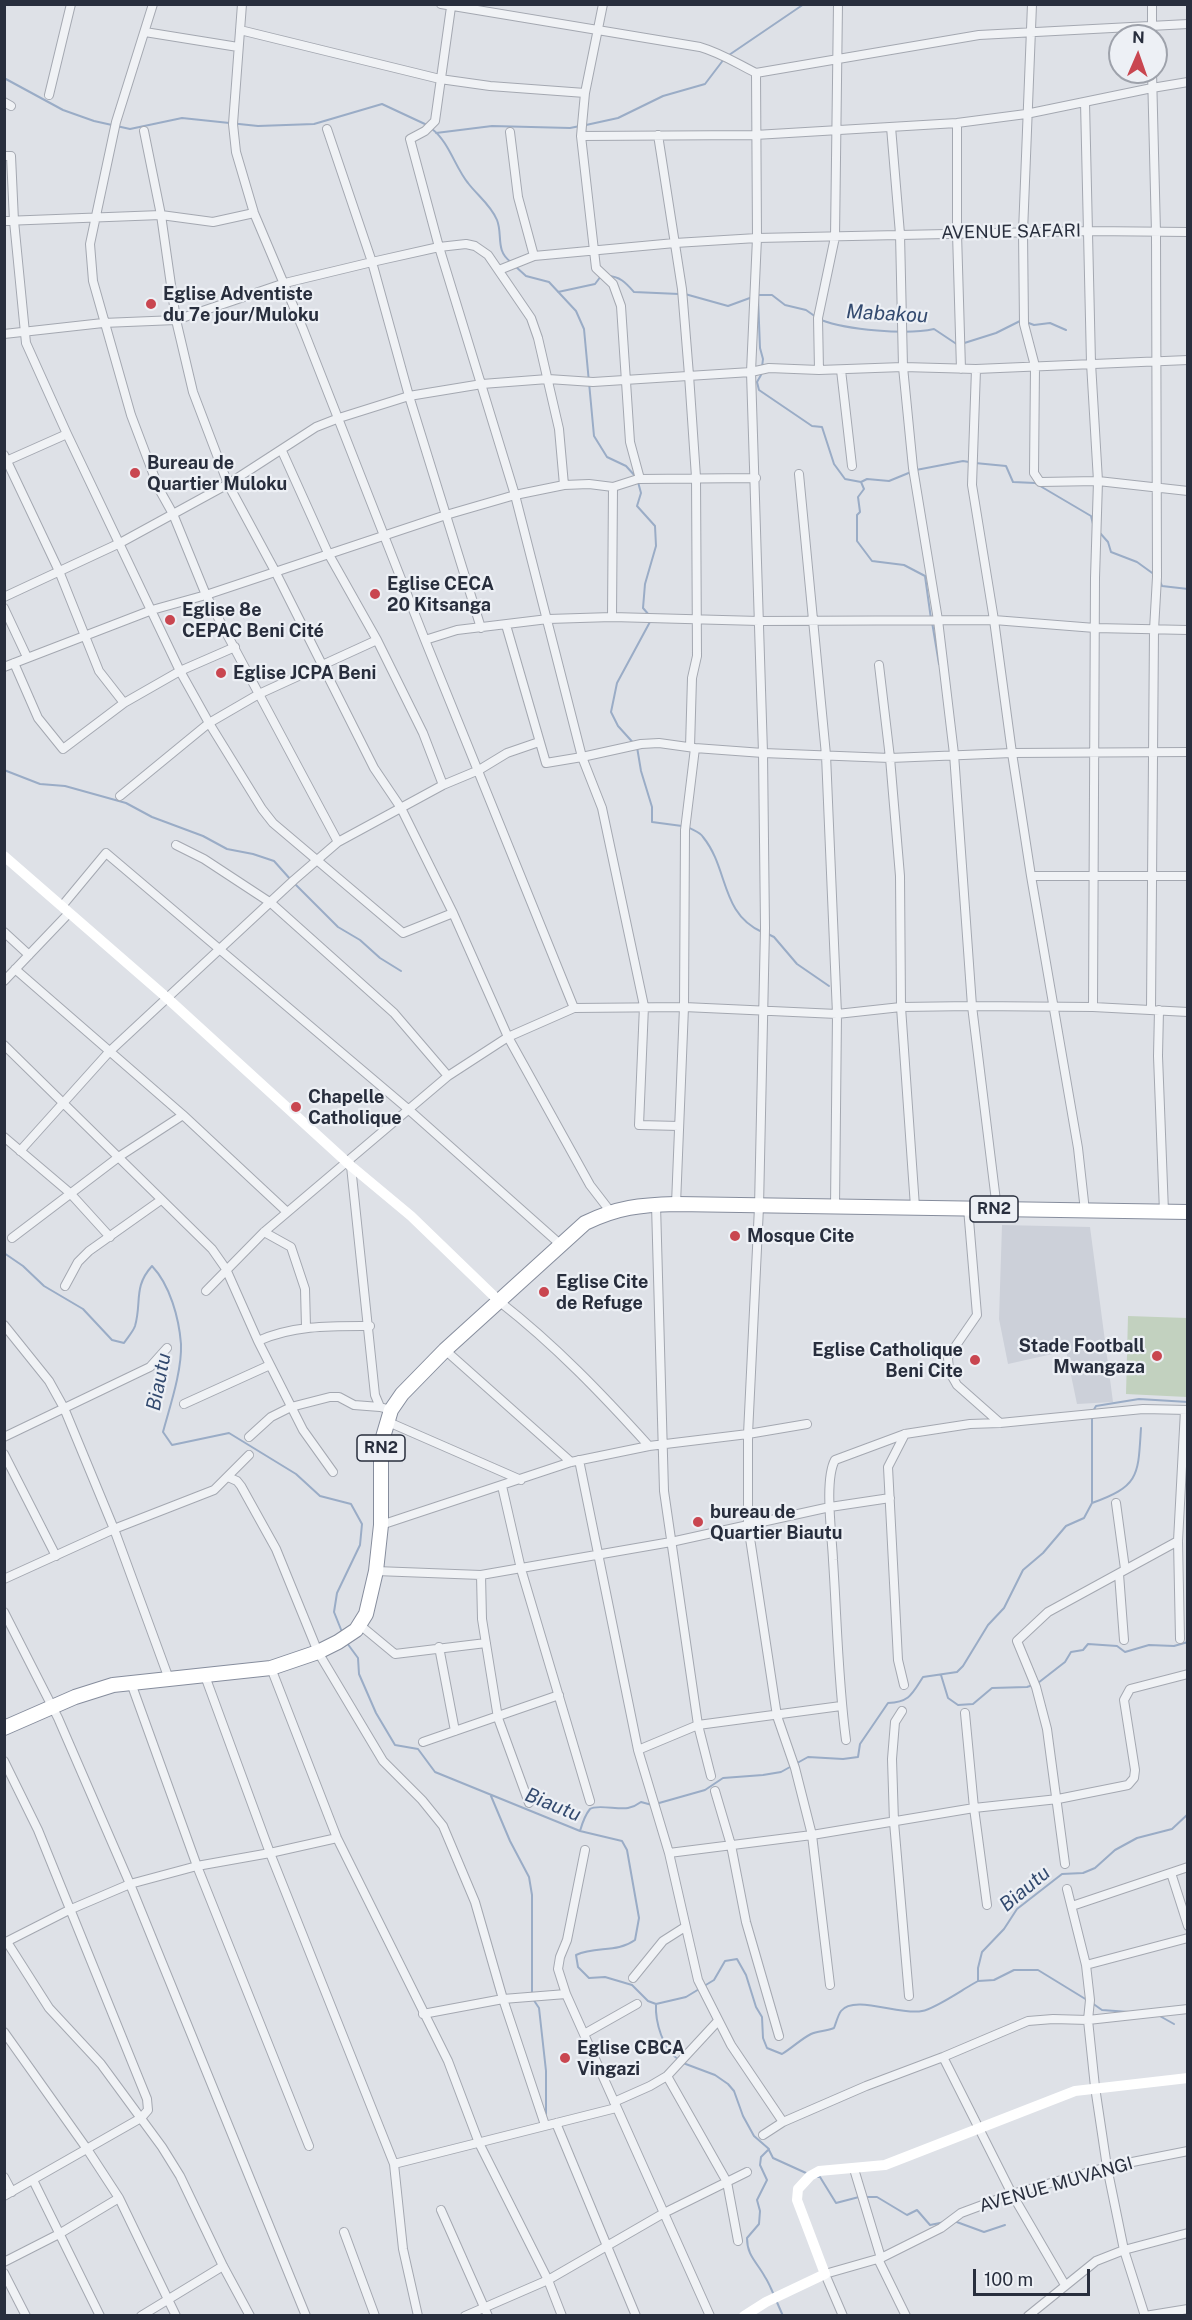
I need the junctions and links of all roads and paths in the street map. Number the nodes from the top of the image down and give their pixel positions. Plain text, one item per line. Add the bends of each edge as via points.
1 (71, 4) edge
2 (153, 4) edge
3 (242, 4) edge
4 (441, 4) edge
5 (496, 4) edge
6 (603, 4) edge
7 (838, 4) edge
8 (1032, 4) edge
9 (1152, 4) edge
10 (451, 7) junction
11 (493, 14) junction
12 (1152, 24) edge
13 (1188, 24) edge
14 (1168, 25) edge
15 (1108, 27) edge
16 (598, 29) junction
17 (240, 30) junction
18 (1031, 31) junction
19 (145, 32) junction
20 (238, 48) junction
21 (838, 58) junction
22 (756, 72) junction
23 (440, 79) junction
24 (1188, 82) edge
25 (1152, 84) edge
26 (1152, 88) junction
27 (585, 93) junction
28 (49, 95) dead end
29 (1085, 102) junction
30 (1026, 114) junction
31 (957, 123) junction
32 (891, 127) junction
33 (327, 129) dead end
34 (581, 129) junction
35 (838, 130) junction
36 (144, 131) dead end
37 (510, 132) dead end
38 (658, 135) junction
39 (755, 135) junction
40 (4, 156) edge
41 (254, 213) junction
42 (162, 215) junction
43 (96, 218) junction
44 (4, 221) edge
45 (14, 221) junction
46 (1089, 231) junction
47 (1023, 232) junction
48 (1188, 232) edge
49 (957, 233) junction
50 (1156, 233) junction
51 (900, 234) junction
52 (835, 237) junction
53 (757, 238) junction
54 (675, 243) junction
55 (439, 247) junction
56 (594, 250) junction
57 (534, 256) junction
58 (372, 262) junction
59 (499, 270) junction
60 (285, 284) junction
61 (176, 320) junction
62 (103, 323) junction
63 (26, 331) junction
64 (4, 334) edge
65 (1157, 360) junction
66 (1188, 360) edge
67 (1091, 363) junction
68 (1035, 366) junction
69 (903, 367) junction
70 (961, 369) junction
71 (976, 369) junction
72 (819, 370) junction
73 (841, 370) junction
74 (755, 371) junction
75 (689, 375) junction
76 (548, 380) junction
77 (627, 380) junction
78 (482, 384) junction
79 (409, 396) junction
80 (339, 418) junction
81 (67, 434) junction
82 (282, 451) junction
83 (5, 459) edge
84 (852, 466) dead end
85 (799, 474) dead end
86 (696, 477) junction
87 (756, 478) junction
88 (640, 479) junction
89 (1098, 481) junction
90 (228, 484) junction
91 (564, 485) junction
92 (1157, 487) junction
93 (612, 488) junction
94 (1188, 491) edge
95 (515, 495) junction
96 (173, 514) junction
97 (446, 514) junction
98 (384, 534) junction
99 (120, 543) junction
100 (328, 552) junction
101 (275, 571) junction
102 (59, 572) junction
103 (206, 595) junction
104 (4, 597) edge
105 (4, 608) edge
106 (153, 610) junction
107 (612, 617) junction
108 (548, 619) junction
109 (697, 620) junction
110 (938, 620) junction
111 (994, 620) junction
112 (759, 621) junction
113 (812, 621) junction
114 (506, 626) junction
115 (481, 628) junction
116 (1095, 628) junction
117 (1154, 630) junction
118 (1188, 630) edge
119 (84, 635) junction
120 (377, 640) junction
121 (424, 640) junction
122 (235, 647) junction
123 (27, 657) junction
124 (14, 663) junction
125 (879, 665) dead end
126 (322, 666) junction
127 (4, 667) edge
128 (180, 671) junction
129 (259, 694) junction
130 (124, 703) junction
131 (209, 723) junction
132 (539, 742) junction
133 (692, 748) junction
134 (1094, 751) junction
135 (1153, 752) junction
136 (1188, 752) edge
137 (763, 753) junction
138 (1012, 753) junction
139 (954, 754) junction
140 (826, 755) junction
141 (582, 757) junction
142 (890, 758) junction
143 (479, 770) junction
144 (443, 784) junction
145 (120, 796) dead end
146 (401, 808) junction
147 (338, 842) junction
148 (176, 845) dead end
149 (4, 856) edge
150 (316, 860) junction
151 (1031, 876) junction
152 (1092, 876) junction
153 (1151, 876) junction
154 (1188, 876) edge
155 (271, 903) junction
156 (65, 910) junction
157 (453, 913) junction
158 (4, 932) edge
159 (220, 949) junction
160 (29, 955) junction
161 (15, 969) junction
162 (4, 981) edge
163 (166, 997) junction
164 (644, 1006) junction
165 (972, 1006) junction
166 (684, 1007) junction
167 (901, 1007) junction
168 (1093, 1007) junction
169 (574, 1008) junction
170 (1054, 1008) junction
171 (763, 1010) junction
172 (1155, 1010) junction
173 (1188, 1012) edge
174 (837, 1014) junction
175 (508, 1037) junction
176 (4, 1045) edge
177 (109, 1052) junction
178 (448, 1076) junction
179 (64, 1101) junction
180 (408, 1109) junction
181 (183, 1115) junction
182 (679, 1126) junction
183 (4, 1137) edge
184 (20, 1151) junction
185 (120, 1156) junction
186 (349, 1164) junction
187 (70, 1193) junction
188 (161, 1200) junction
189 (676, 1204) junction
190 (656, 1205) junction
191 (759, 1207) junction
192 (835, 1207) junction
193 (915, 1207) junction
194 (968, 1208) junction
195 (997, 1209) junction
196 (610, 1211) junction
197 (1085, 1211) junction
198 (287, 1212) junction
199 (1164, 1212) junction
200 (1188, 1212) edge
201 (264, 1232) junction
202 (110, 1237) junction
203 (12, 1238) dead end
204 (561, 1245) junction
205 (226, 1269) junction
206 (65, 1286) dead end
207 (206, 1291) dead end
208 (500, 1302) junction
209 (4, 1325) edge
210 (369, 1326) junction
211 (306, 1327) junction
212 (258, 1341) junction
213 (167, 1348) dead end
214 (445, 1350) junction
215 (270, 1365) junction
216 (184, 1404) dead end
217 (291, 1407) junction
218 (64, 1408) junction
219 (1186, 1410) edge
220 (386, 1413) junction
221 (1000, 1423) junction
222 (807, 1424) dead end
223 (747, 1434) junction
224 (905, 1434) junction
225 (4, 1437) edge
226 (249, 1437) dead end
227 (663, 1444) junction
228 (649, 1446) junction
229 (4, 1454) edge
230 (249, 1455) dead end
231 (575, 1461) junction
232 (333, 1472) dead end
233 (228, 1477) junction
234 (521, 1480) junction
235 (502, 1486) junction
236 (890, 1498) junction
237 (1116, 1503) dead end
238 (830, 1507) junction
239 (381, 1525) junction
240 (748, 1525) junction
241 (114, 1529) junction
242 (1178, 1541) junction
243 (671, 1542) junction
244 (56, 1556) junction
245 (597, 1556) junction
246 (521, 1569) junction
247 (376, 1571) junction
248 (1122, 1571) junction
249 (481, 1575) junction
250 (4, 1579) edge
251 (4, 1612) edge
252 (360, 1625) junction
253 (1180, 1639) dead end
254 (1124, 1640) dead end
255 (486, 1643) junction
256 (439, 1647) junction
257 (318, 1652) junction
258 (272, 1668) junction
259 (1188, 1674) edge
260 (205, 1676) junction
261 (169, 1679) junction
262 (131, 1683) junction
263 (904, 1685) dead end
264 (559, 1695) junction
265 (52, 1706) junction
266 (841, 1706) junction
267 (902, 1711) dead end
268 (965, 1713) dead end
269 (777, 1716) junction
270 (498, 1718) junction
271 (698, 1725) junction
272 (4, 1728) edge
273 (455, 1731) junction
274 (846, 1740) dead end
275 (423, 1742) dead end
276 (638, 1750) junction
277 (4, 1761) edge
278 (711, 1776) dead end
279 (716, 1791) dead end
280 (1058, 1799) junction
281 (590, 1801) dead end
282 (529, 1803) dead end
283 (974, 1808) junction
284 (894, 1822) junction
285 (812, 1835) junction
286 (337, 1838) junction
287 (731, 1845) junction
288 (585, 1850) dead end
289 (669, 1852) junction
290 (270, 1853) junction
291 (1065, 1864) dead end
292 (197, 1866) junction
293 (1188, 1867) edge
294 (1172, 1873) junction
295 (130, 1884) junction
296 (1067, 1889) dead end
297 (987, 1905) dead end
298 (1072, 1906) junction
299 (69, 1910) junction
300 (1188, 1926) edge
301 (685, 1927) junction
302 (1188, 1938) edge
303 (6, 1942) edge
304 (1086, 1965) junction
305 (633, 1978) dead end
306 (831, 1985) dead end
307 (566, 1994) junction
308 (909, 1996) dead end
309 (503, 2000) junction
310 (637, 2004) dead end
311 (1188, 2009) edge
312 (423, 2014) junction
313 (1088, 2020) junction
314 (717, 2022) junction
315 (4, 2032) edge
316 (584, 2034) junction
317 (779, 2036) dead end
318 (943, 2057) junction
319 (667, 2076) junction
320 (1188, 2078) edge
321 (1095, 2087) junction
322 (615, 2105) junction
323 (141, 2118) junction
324 (783, 2122) junction
325 (556, 2123) junction
326 (544, 2125) junction
327 (980, 2127) junction
328 (763, 2135) dead end
329 (478, 2143) junction
330 (309, 2146) dead end
331 (87, 2149) junction
332 (1188, 2151) edge
333 (394, 2164) junction
334 (1107, 2167) junction
335 (854, 2169) junction
336 (747, 2172) dead end
337 (4, 2177) edge
338 (33, 2181) junction
339 (727, 2182) junction
340 (8, 2194) edge
341 (1012, 2194) junction
342 (118, 2198) junction
343 (441, 2210) dead end
344 (664, 2213) junction
345 (344, 2232) dead end
346 (1188, 2233) edge
347 (59, 2234) junction
348 (738, 2241) dead end
349 (608, 2247) junction
350 (1124, 2250) junction
351 (880, 2259) junction
352 (4, 2262) edge
353 (223, 2266) junction
354 (4, 2272) edge
355 (825, 2274) junction
356 (549, 2280) junction
357 (1065, 2285) junction
358 (168, 2301) junction
359 (1188, 2309) edge
360 (486, 2312) edge
361 (26, 2316) edge
362 (100, 2316) edge
363 (141, 2316) edge
364 (176, 2316) edge
365 (250, 2316) edge
366 (306, 2316) edge
367 (375, 2316) edge
368 (418, 2316) edge
369 (465, 2316) edge
370 (562, 2316) edge
371 (636, 2316) edge
372 (710, 2316) edge
373 (744, 2316) edge
374 (843, 2316) edge
375 (906, 2316) edge
376 (1028, 2316) edge
377 (1145, 2316) edge

1 - 28 street
2 - 19 street
3 - 17 street
4 - 10 street
5 - 11 street
6 - 16 street
7 - 21 street
8 - 18 street
9 - 12 street
10 - 11 street
10 - 23 street
11 - 16 street
13 - 14 street
15 - 18 street
16 - 22 street via 700,47 722,53
16 - 27 street
17 - 20 street
17 - 23 street
18 - 21 street via 979,35
18 - 30 street
19 - 20 street
19 - 43 street via 116,122
20 - 41 street via 233,123 236,152
21 - 22 street
21 - 35 street
22 - 39 street
23 - 27 street
23 - 55 street via 433,124 410,139
24 - 26 street
25 - 26 street
26 - 29 street
26 - 50 street
27 - 34 street
29 - 30 street
29 - 46 street
30 - 31 street
30 - 47 street
31 - 32 street
31 - 49 street
32 - 35 street
32 - 51 street
33 - 58 street
34 - 38 street
34 - 56 street
35 - 39 street
35 - 52 street
36 - 42 street
37 - 57 street via 518,197
38 - 39 street
38 - 54 street
39 - 53 street
40 - 45 street via 11,156
41 - 42 street via 213,222
41 - 60 street
42 - 43 street
42 - 61 street
43 - 45 street
43 - 62 street via 90,244 93,281
44 - 45 street
45 - 63 street
46 - 47 street, AVENUE SAFARI
46 - 50 street, AVENUE SAFARI
46 - 67 street
47 - 49 street, AVENUE SAFARI
47 - 68 street via 1024,322
48 - 50 street, AVENUE SAFARI
49 - 51 street, AVENUE SAFARI
49 - 70 street
50 - 65 street
51 - 52 street, AVENUE SAFARI
51 - 69 street
52 - 53 street, AVENUE SAFARI
52 - 72 street via 818,318
53 - 54 street, AVENUE SAFARI
53 - 74 street
54 - 56 street, AVENUE SAFARI
54 - 75 street
55 - 58 street
55 - 59 street via 475,246
55 - 78 street
56 - 57 street, AVENUE SAFARI
56 - 77 street via 596,268 613,284 621,306
57 - 59 street, AVENUE SAFARI
58 - 60 street
58 - 79 street
59 - 76 street via 531,318
60 - 61 street
60 - 80 street
61 - 62 street
61 - 90 street via 193,392
62 - 63 street
62 - 96 street via 131,415 159,489
63 - 64 street
63 - 81 street via 26,343
65 - 66 street
65 - 67 street
65 - 92 street
67 - 68 street
67 - 89 street
68 - 71 street
68 - 89 street via 1034,473 1040,482
69 - 70 street
69 - 73 street
69 - 110 street via 914,471
70 - 71 street
71 - 111 street via 972,485
72 - 73 street
72 - 74 street
73 - 84 street
74 - 75 street
74 - 87 street
75 - 77 street
75 - 86 street
76 - 77 street
76 - 78 street
76 - 91 street via 559,429
77 - 88 street via 630,442
78 - 79 street
78 - 95 street
79 - 80 street
79 - 97 street
80 - 82 street via 316,427
80 - 98 street
81 - 83 street
81 - 99 street
82 - 90 street
82 - 100 street
83 - 102 street
85 - 113 street
86 - 87 street
86 - 88 street
86 - 109 street
87 - 112 street
88 - 93 street
89 - 92 street
89 - 116 street
90 - 96 street
90 - 101 street
91 - 93 street
91 - 95 street
92 - 94 street
92 - 117 street
93 - 107 street
95 - 97 street
95 - 108 street
96 - 99 street
96 - 103 street
97 - 98 street
97 - 115 street
98 - 100 street
98 - 121 street
99 - 102 street
99 - 106 street
100 - 101 street
100 - 120 street
101 - 103 street
101 - 126 street
102 - 104 street
102 - 119 street
103 - 106 street
103 - 122 street
105 - 123 street
106 - 119 street
106 - 128 street
107 - 108 street
107 - 109 street
108 - 114 street
108 - 141 street
109 - 112 street
109 - 133 street
110 - 111 street
110 - 113 street
110 - 139 street
111 - 116 street
111 - 138 street
112 - 113 street
112 - 137 street
113 - 140 street
114 - 115 street
114 - 132 street
115 - 121 street
116 - 117 street
116 - 134 street
117 - 118 street
117 - 135 street
119 - 123 street
119 - 130 street via 99,671
120 - 126 street
120 - 144 street via 423,733
121 - 143 street
122 - 128 street
122 - 129 street
123 - 124 street
124 - 127 street
124 - 130 street via 38,718 63,749
125 - 142 street
126 - 129 street
126 - 146 street via 374,768
128 - 130 street
128 - 131 street
129 - 131 street
129 - 147 street
131 - 145 street
131 - 150 street via 262,809
132 - 141 street via 546,763
132 - 143 street via 507,753
133 - 137 street
133 - 141 street via 641,744
133 - 166 street via 685,827
134 - 135 street
134 - 138 street
134 - 152 street
135 - 136 street
135 - 153 street
137 - 140 street
137 - 171 street
138 - 139 street
138 - 151 street
139 - 142 street
139 - 165 street
140 - 142 street
140 - 174 street
141 - 164 street via 602,808
142 - 167 street via 900,876
143 - 144 street
143 - 169 street
144 - 146 street
146 - 147 street
146 - 157 street
147 - 150 street
148 - 155 street
149 - 156 street
150 - 155 street
150 - 157 street via 403,933
151 - 152 street
151 - 170 street
152 - 153 street
152 - 168 street
153 - 154 street
153 - 172 street
155 - 159 street
155 - 178 street via 394,1013
156 - 159 street via 106,853
156 - 160 street
156 - 163 street
157 - 175 street
158 - 160 street
159 - 163 street
159 - 180 street
160 - 161 street
161 - 162 street
161 - 177 street
163 - 177 street
163 - 186 street
164 - 166 street
164 - 169 street
164 - 182 street via 639,1125
165 - 167 street
165 - 170 street
165 - 195 street
166 - 171 street
166 - 182 street
167 - 174 street
167 - 193 street
168 - 170 street
168 - 172 street
169 - 175 street
170 - 197 street
171 - 174 street
171 - 191 street
172 - 173 street
172 - 199 street
174 - 192 street
175 - 178 street
175 - 196 street via 590,1185
176 - 179 street
177 - 179 street
177 - 181 street
178 - 180 street
179 - 184 street
179 - 185 street
180 - 186 street
180 - 204 street
181 - 185 street
181 - 198 street
182 - 189 street
183 - 184 street
184 - 187 street
185 - 187 street
185 - 188 street
186 - 198 street
186 - 208 street via 411,1216
186 - 210 street
187 - 202 street
187 - 203 street
188 - 202 street
188 - 205 street via 212,1249
189 - 190 highway, RN2
189 - 191 highway, RN2
190 - 196 highway, RN2
190 - 227 street
191 - 192 highway, RN2
191 - 223 street
192 - 193 highway, RN2
193 - 194 highway, RN2
194 - 195 highway, RN2
194 - 221 street via 976,1315 948,1357 949,1371 957,1385
195 - 197 highway, RN2
196 - 204 highway, RN2 via 585,1222
197 - 199 highway, RN2
198 - 201 street
199 - 200 highway, RN2
201 - 205 street
201 - 211 street via 291,1247 305,1289
202 - 206 street via 78,1262
204 - 208 highway, RN2
205 - 207 street
205 - 212 street
208 - 214 highway, RN2
208 - 228 street via 584,1375
209 - 218 street via 49,1381
210 - 211 street
210 - 220 street via 375,1395
211 - 212 street via 277,1332
212 - 215 street
213 - 218 street via 150,1367
214 - 220 highway, RN2
214 - 231 street
215 - 216 street
215 - 217 street
217 - 220 street via 339,1397
217 - 226 street via 271,1417
217 - 232 street
218 - 225 street
218 - 241 street
219 - 221 street via 1133,1410
219 - 242 street
220 - 234 street
220 - 239 highway, RN2 via 381,1443
221 - 224 street via 978,1422
222 - 223 street
223 - 227 street
223 - 240 street
224 - 236 street via 888,1467
224 - 238 street via 835,1460 830,1469
227 - 228 street
227 - 243 street
228 - 231 street
229 - 244 street
230 - 233 street
231 - 234 street
231 - 245 street
233 - 241 street via 214,1490
233 - 257 street via 241,1486 276,1549
234 - 235 street
235 - 239 street
235 - 246 street
236 - 238 street
236 - 263 street via 898,1660
237 - 248 street
238 - 240 street
238 - 266 street
239 - 247 highway, RN2
240 - 243 street
240 - 269 street
241 - 244 street
241 - 261 street
242 - 248 street
242 - 253 street
243 - 245 street
243 - 271 street
244 - 250 street
245 - 246 street
245 - 276 street
246 - 249 street
246 - 264 street
247 - 249 street
247 - 252 highway, RN2
248 - 254 street
248 - 280 street via 1048,1612 1017,1641 1035,1684 1047,1729
249 - 255 street
251 - 265 street
252 - 256 street via 395,1654
252 - 257 highway, RN2 via 344,1639
255 - 256 street
255 - 270 street
256 - 273 street
257 - 258 highway, RN2
257 - 309 street via 384,1761 443,1827 475,1902
258 - 260 highway, RN2
258 - 286 street
259 - 280 street via 1126,1693 1135,1770 1132,1782
260 - 261 highway, RN2
260 - 290 street
261 - 262 highway, RN2
262 - 265 highway, RN2 via 96,1690
262 - 292 street
264 - 270 street
264 - 281 street
265 - 272 highway, RN2
265 - 295 street
266 - 269 street
266 - 274 street
267 - 284 street via 895,1722 892,1759
268 - 283 street
269 - 271 street
269 - 285 street
270 - 273 street
270 - 282 street
271 - 276 street
271 - 278 street
273 - 275 street
276 - 289 street
277 - 299 street via 38,1830
279 - 287 street
280 - 283 street
280 - 291 street
283 - 284 street
283 - 297 street
284 - 285 street
284 - 308 street
285 - 287 street
285 - 306 street
286 - 290 street
286 - 312 street
287 - 289 street
287 - 317 street via 746,1922
288 - 307 street via 558,1969
289 - 301 street
290 - 292 street
290 - 333 street
292 - 295 street
292 - 330 street
293 - 294 street
294 - 298 street
294 - 300 street
295 - 299 street
295 - 366 street
296 - 298 street
298 - 304 street
299 - 303 street
299 - 323 street via 147,2099 148,2110
301 - 305 street via 663,1941
301 - 314 street via 698,1980
302 - 304 street
303 - 323 street via 49,2008 101,2064
304 - 313 street
307 - 309 street
307 - 316 street
309 - 312 street
309 - 326 street
310 - 316 street
311 - 313 street
312 - 329 street via 448,2061
313 - 318 street via 1028,2021
313 - 321 street
314 - 319 street
314 - 324 street
315 - 331 street
316 - 322 street
318 - 324 street
318 - 327 street
319 - 322 street
319 - 339 street
320 - 321 street
321 - 327 street
321 - 334 street
322 - 325 street
322 - 344 street
323 - 331 street
323 - 353 street via 180,2176
324 - 328 street
325 - 326 street
325 - 349 street
326 - 329 street
327 - 335 street via 885,2165
327 - 341 street
329 - 333 street
329 - 356 street
331 - 338 street
331 - 342 street
332 - 334 street, AVENUE MUVANGI
333 - 368 street via 403,2249
334 - 341 street, AVENUE MUVANGI
334 - 350 street
335 - 351 street
335 - 355 street via 819,2171 798,2189 797,2200
336 - 339 street
337 - 340 street
338 - 340 street
338 - 347 street
339 - 344 street
339 - 348 street
341 - 351 street, AVENUE MUVANGI via 961,2213 941,2228
341 - 357 street
342 - 347 street
342 - 358 street
343 - 360 street
344 - 349 street
344 - 372 street
345 - 367 street
346 - 350 street
347 - 352 street
347 - 362 street
349 - 356 street
349 - 371 street
350 - 357 street via 1096,2261
350 - 377 street
351 - 355 street, AVENUE MUVANGI
351 - 375 street
353 - 358 street
353 - 365 street
354 - 361 street
355 - 373 street
355 - 374 street
356 - 360 street
356 - 370 street
357 - 376 street
358 - 363 street
358 - 364 street
359 - 377 street
360 - 369 street

